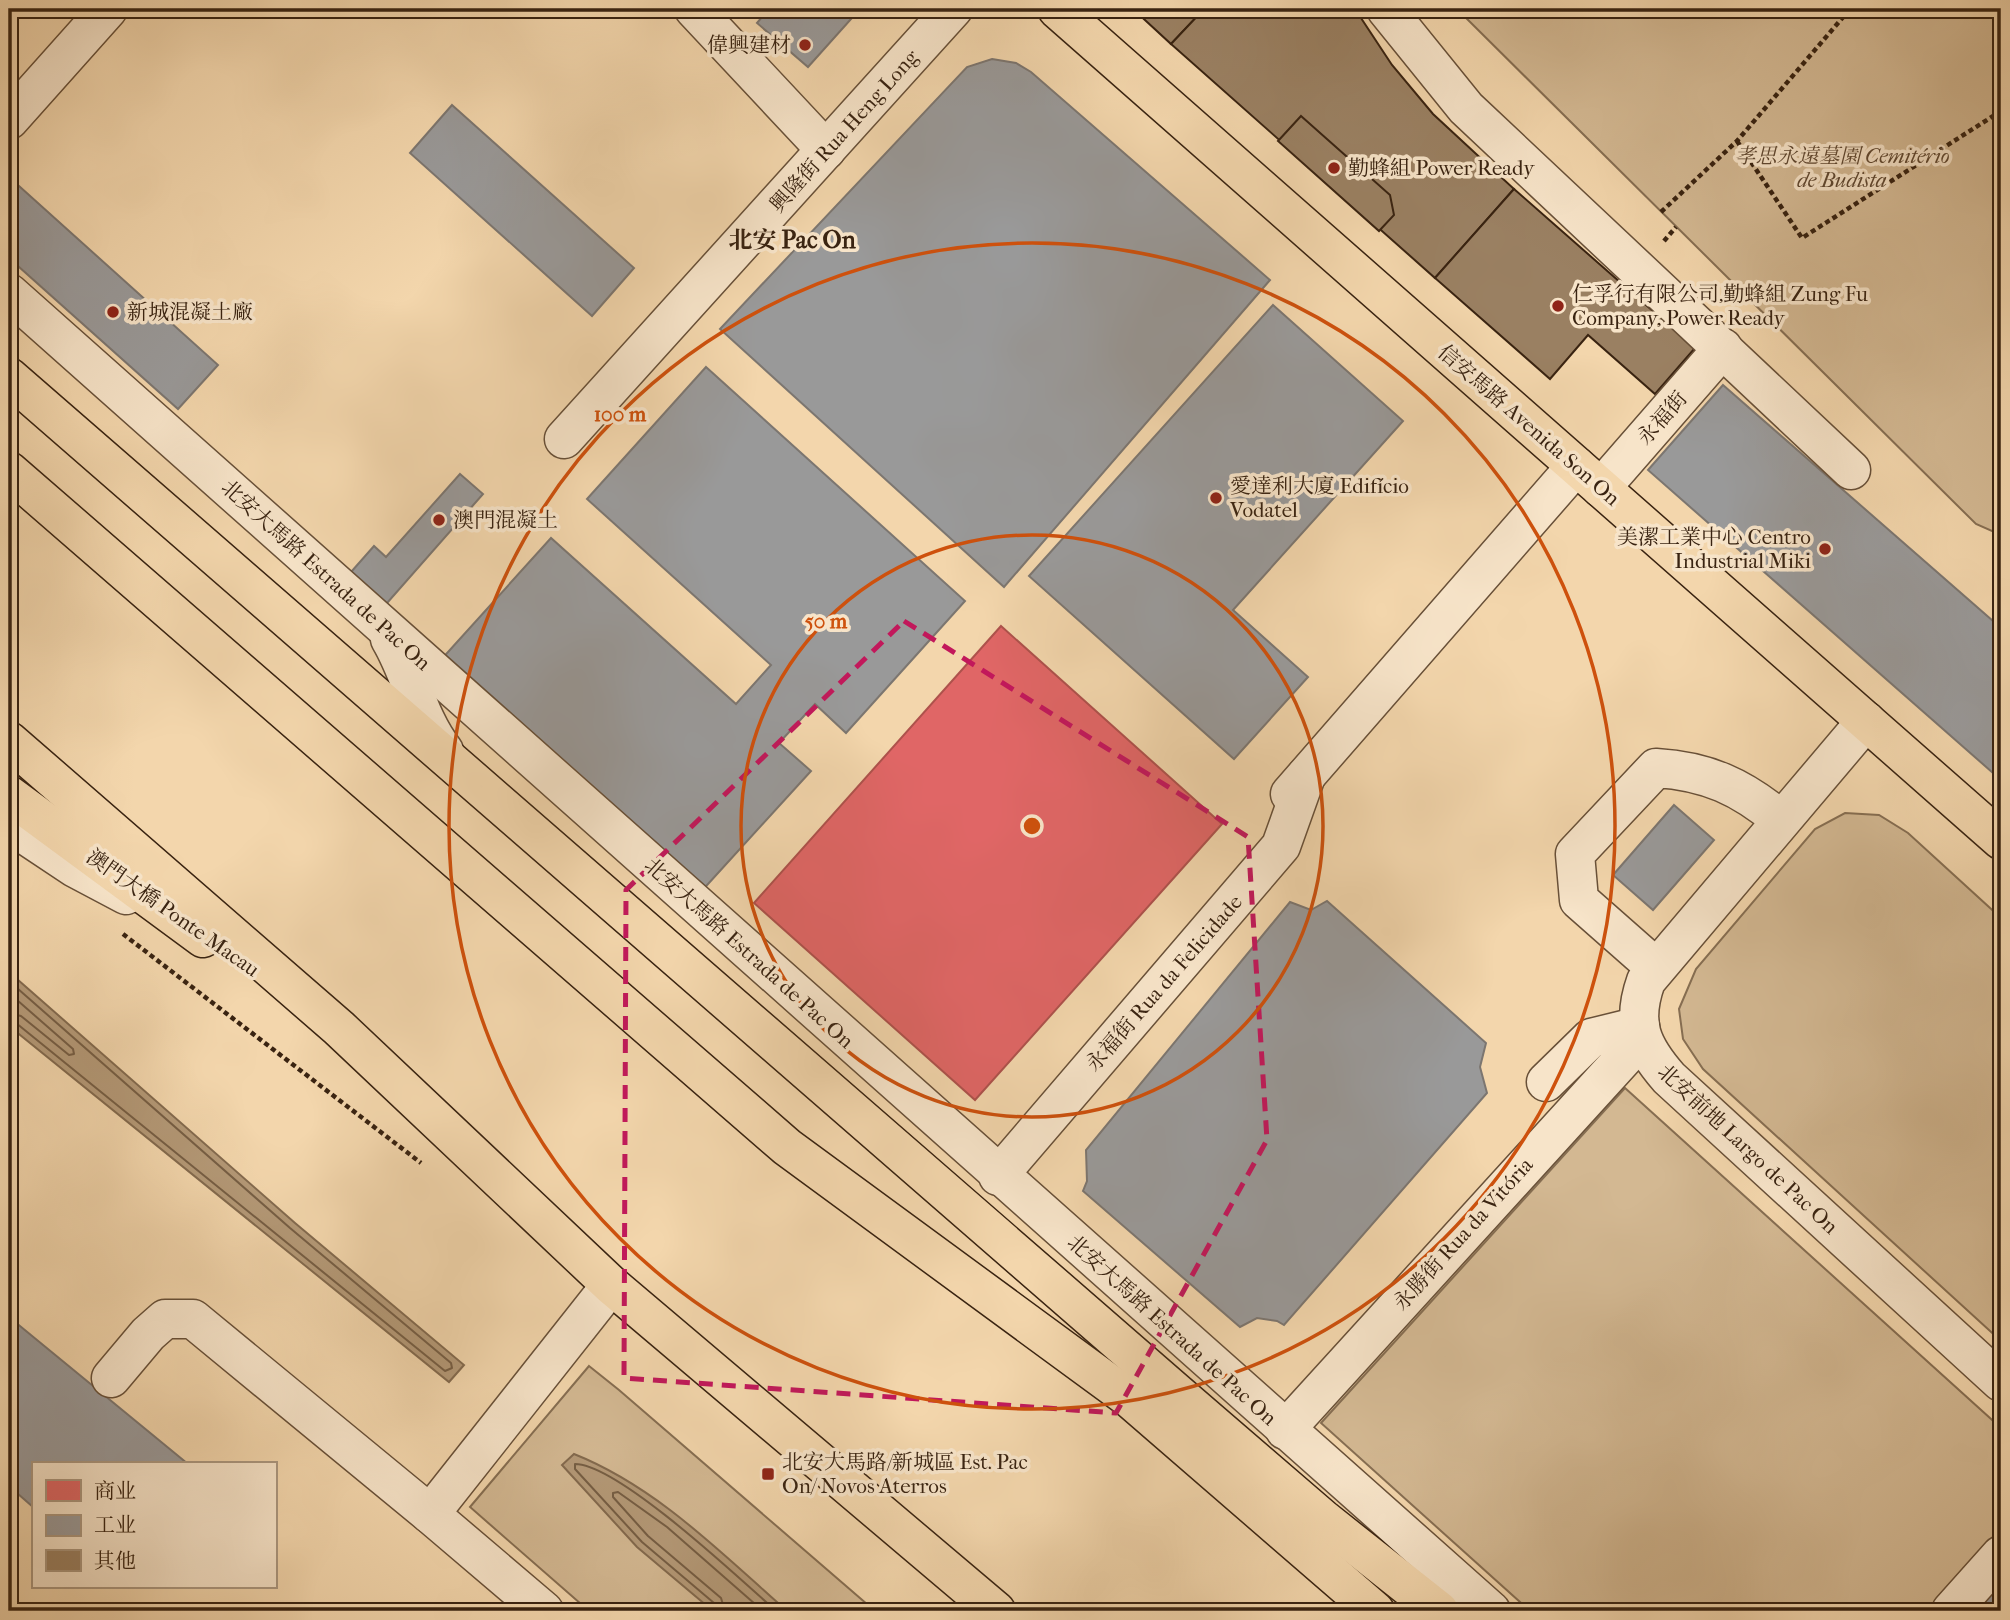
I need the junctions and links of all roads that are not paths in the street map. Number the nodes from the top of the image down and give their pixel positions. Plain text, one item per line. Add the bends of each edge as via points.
1 (108, 9) edge
2 (694, 9) edge
3 (953, 9) edge
4 (1386, 9) edge
5 (1075, 14) edge
6 (9, 120) edge
7 (827, 150) junction
8 (9, 293) edge
9 (1723, 348) junction
10 (9, 377) edge
11 (564, 439) dead end
12 (1851, 470) dead end
13 (9, 471) edge
14 (1589, 477) junction
15 (379, 622) junction
16 (1866, 722) junction
17 (9, 741) edge
18 (458, 769) junction
19 (1306, 776) junction
20 (9, 795) edge
21 (1782, 820) junction
22 (9, 824) edge
23 (1259, 829) dead end
24 (2001, 840) edge
25 (189, 929) junction
26 (1655, 967) junction
27 (340, 1028) junction
28 (1641, 1032) junction
29 (1546, 1082) dead end
30 (998, 1176) junction
31 (611, 1285) junction
32 (111, 1378) dead end
33 (2001, 1382) edge
34 (1284, 1430) junction
35 (430, 1514) junction
36 (2001, 1555) edge
37 (544, 1611) edge
38 (996, 1611) edge
39 (1375, 1611) edge
40 (1440, 1611) edge
41 (1491, 1611) edge
42 (1951, 1611) edge

1 - 6 street
2 - 7 street
3 - 7 street, 興隆街 Rua Heng Long
4 - 9 street via 1466,108
5 - 14 main road, 信安馬路 Avenida Son On
7 - 11 street, 興隆街 Rua Heng Long
8 - 15 street, 北安大馬路 Estrada de Pac On
9 - 12 street
9 - 14 street, 永福街
10 - 18 main road, 北安大馬路 Estrada de Pac On
13 - 39 main road via 787,1147 1129,1398
14 - 16 main road, 信安馬路 Avenida Son On
14 - 19 street, 永福街 Rua da Felicidade
15 - 18 street via 405,667 424,723
15 - 30 street, 北安大馬路 Estrada de Pac On
16 - 21 street
16 - 24 main road, 信安馬路 Avenida Son On
17 - 27 main road
18 - 40 main road, 北安大馬路 Estrada de Pac On via 1219,1430
19 - 23 street, 永福街 Rua da Felicidade
19 - 30 street, 永福街 Rua da Felicidade via 1281,846
20 - 25 main road, 澳門大橋 Ponte Macau
21 - 26 street
21 - 26 street via 1756,799 1726,784 1691,770 1656,768 1575,854 1579,900
22 - 25 street via 75,868
25 - 27 main road, 澳門大橋 Ponte Macau
26 - 28 street via 1640,996
27 - 31 main road
28 - 29 street via 1591,1038
28 - 33 street, 北安前地 Largo de Pac On via 1669,1078
28 - 34 street, 永勝街 Rua da Vitória
30 - 34 street, 北安大馬路 Estrada de Pac On
31 - 35 street
31 - 38 main road
32 - 35 street via 165,1319 193,1319
34 - 41 street, 北安大馬路 Estrada de Pac On
35 - 37 street
36 - 42 street

